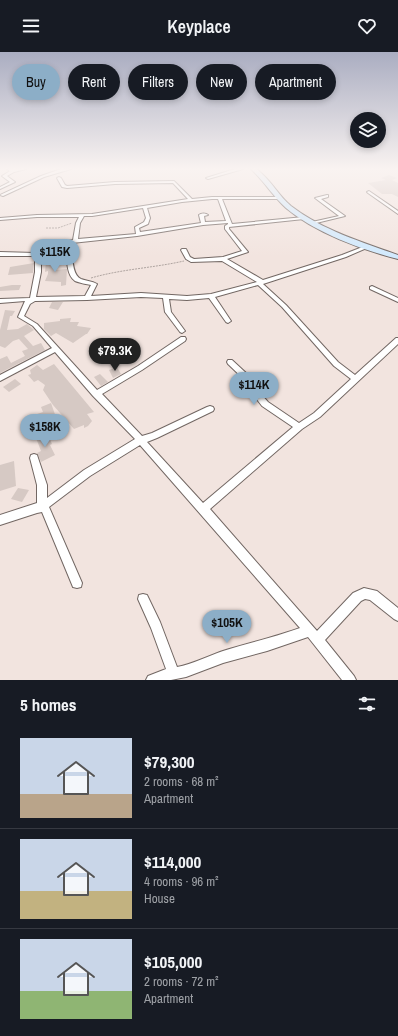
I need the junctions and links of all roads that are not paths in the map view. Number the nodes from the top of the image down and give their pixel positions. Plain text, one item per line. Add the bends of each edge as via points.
1 (215, 198) edge
2 (219, 198) edge
3 (280, 198) edge
4 (317, 198) edge
5 (377, 198) edge
6 (191, 200) joint
7 (145, 207) junction
8 (398, 214) edge
9 (206, 215) dead end
10 (82, 216) junction
11 (304, 218) junction
12 (0, 219) edge
13 (230, 223) junction
14 (314, 223) junction
15 (203, 224) junction
16 (138, 234) junction
17 (73, 242) junction
18 (366, 247) junction
19 (184, 250) dead end
20 (0, 254) edge
21 (38, 255) junction
22 (398, 258) edge
23 (224, 259) junction
24 (260, 282) junction
25 (372, 288) dead end
26 (166, 296) junction
27 (211, 296) junction
28 (87, 298) junction
29 (33, 299) junction
30 (398, 300) edge
31 (0, 301) edge
32 (228, 321) dead end
33 (182, 331) dead end
34 (184, 339) dead end
35 (398, 340) edge
36 (56, 349) junction
37 (230, 362) dead end
38 (0, 378) edge
39 (355, 379) junction
40 (96, 394) junction
41 (210, 409) dead end
42 (299, 427) junction
43 (141, 440) junction
44 (34, 458) dead end
45 (42, 507) junction
46 (203, 509) junction
47 (0, 520) edge
48 (77, 583) dead end
49 (142, 599) dead end
50 (398, 615) edge
51 (313, 635) junction
52 (173, 673) junction
53 (152, 680) edge
54 (350, 680) edge

1 - 6 street
2 - 13 street
3 - 11 street
4 - 14 street via 343,216
5 - 8 street
6 - 7 street
7 - 10 street
7 - 16 street via 148,218 146,223 137,227
9 - 15 street via 201,216
10 - 12 street
10 - 17 street
11 - 13 street
11 - 14 street
13 - 15 street
13 - 23 street via 227,229 245,252
14 - 18 street
15 - 16 street
16 - 17 street
17 - 21 street via 40,248
17 - 28 street via 69,257 76,277 94,284
18 - 22 street
18 - 24 street
19 - 23 street via 193,261
20 - 21 street
21 - 29 street
23 - 24 street
24 - 27 street
24 - 39 street via 336,364
25 - 30 street
26 - 27 street
26 - 28 street
26 - 33 street via 168,312
27 - 32 street
28 - 29 street
29 - 31 street
29 - 36 street via 27,303 21,317 35,324
34 - 40 street
35 - 39 street
36 - 38 street
36 - 40 street
37 - 42 street via 255,386 265,404
39 - 42 street via 317,415
40 - 43 street
41 - 43 street
42 - 46 street
43 - 45 street via 87,474
43 - 46 street
44 - 45 street via 42,485
45 - 47 street
45 - 48 street
46 - 51 street
49 - 52 street via 158,630
50 - 51 street via 373,595 364,593
51 - 52 street via 267,645
51 - 54 street
52 - 53 street

